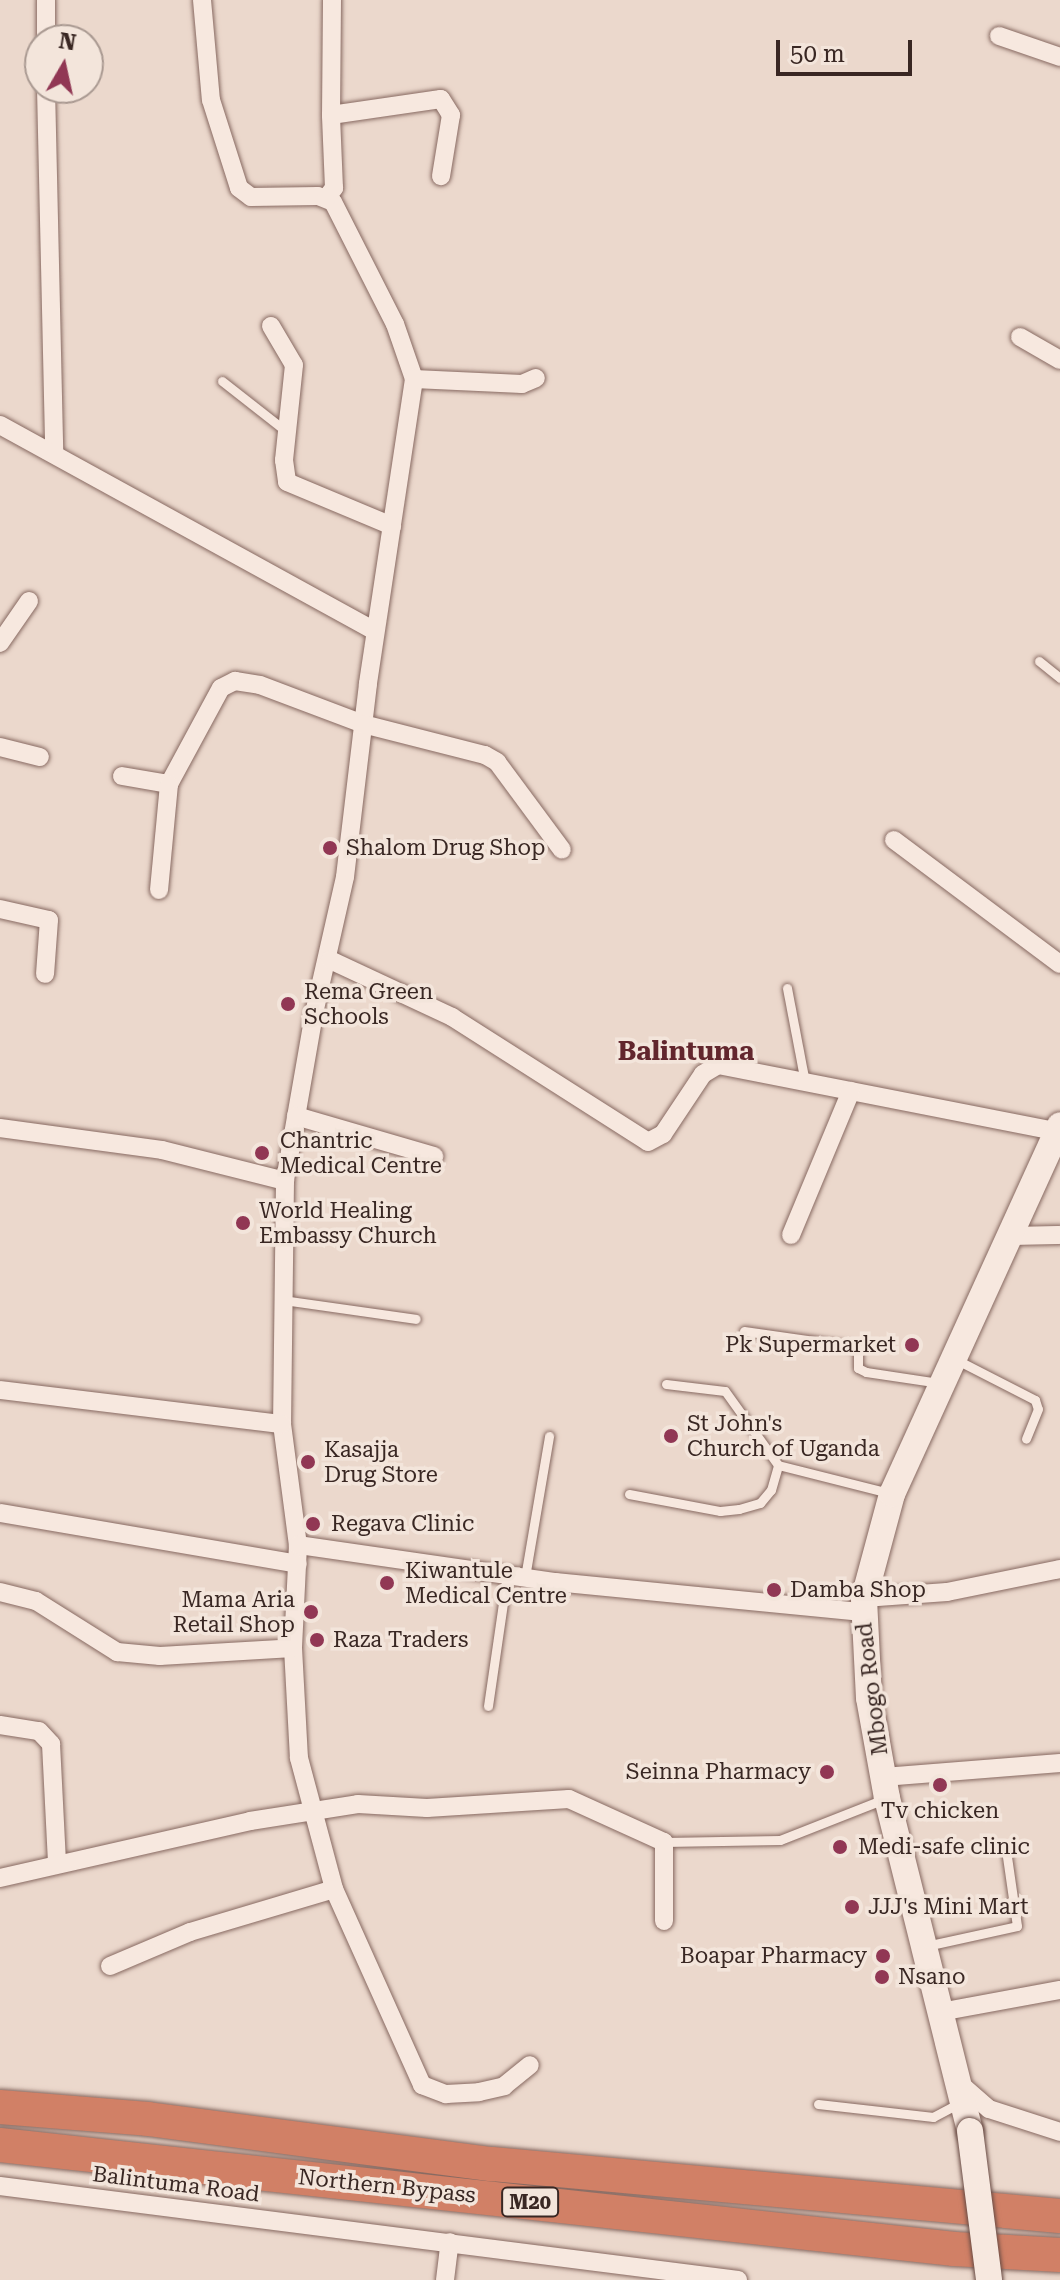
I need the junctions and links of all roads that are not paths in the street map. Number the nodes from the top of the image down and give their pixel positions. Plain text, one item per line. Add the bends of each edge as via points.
1 (46, 0) edge
2 (202, 0) edge
3 (332, 0) edge
4 (46, 24) edge
5 (999, 36) dead end
6 (1060, 57) edge
7 (46, 104) edge
8 (331, 115) junction
9 (441, 176) dead end
10 (326, 198) junction
11 (271, 326) dead end
12 (1020, 337) dead end
13 (1060, 360) edge
14 (536, 378) dead end
15 (414, 379) junction
16 (222, 381) dead end
17 (0, 425) edge
18 (287, 432) junction
19 (54, 454) junction
20 (392, 526) junction
21 (29, 601) dead end
22 (375, 631) junction
23 (0, 643) edge
24 (1039, 661) dead end
25 (1060, 678) edge
26 (363, 724) junction
27 (0, 747) edge
28 (40, 757) dead end
29 (122, 776) dead end
30 (169, 784) junction
31 (894, 840) dead end
32 (562, 850) dead end
33 (159, 890) dead end
34 (0, 909) edge
35 (330, 960) junction
36 (1060, 964) edge
37 (45, 974) dead end
38 (787, 988) dead end
39 (805, 1082) junction
40 (851, 1091) junction
41 (296, 1116) junction
42 (0, 1128) edge
43 (1059, 1130) edge
44 (434, 1156) dead end
45 (285, 1181) junction
46 (791, 1235) dead end
47 (1060, 1235) edge
48 (1009, 1236) junction
49 (280, 1299) junction
50 (416, 1319) dead end
51 (744, 1331) dead end
52 (952, 1358) junction
53 (940, 1383) junction
54 (666, 1384) dead end
55 (0, 1390) edge
56 (282, 1424) junction
57 (549, 1436) dead end
58 (1026, 1439) dead end
59 (778, 1465) junction
60 (629, 1494) dead end
61 (892, 1494) junction
62 (0, 1513) edge
63 (298, 1554) junction
64 (1060, 1569) edge
65 (516, 1576) junction
66 (0, 1592) edge
67 (864, 1605) junction
68 (293, 1648) junction
69 (488, 1706) dead end
70 (0, 1725) edge
71 (1060, 1763) edge
72 (885, 1788) junction
73 (315, 1814) junction
74 (664, 1842) junction
75 (1006, 1850) dead end
76 (57, 1862) junction
77 (0, 1878) edge
78 (334, 1889) junction
79 (664, 1921) dead end
80 (922, 1946) junction
81 (110, 1966) dead end
82 (1060, 1990) edge
83 (940, 2012) junction
84 (530, 2065) dead end
85 (960, 2092) junction
86 (818, 2104) dead end
87 (0, 2107) edge
88 (1060, 2132) edge
89 (0, 2145) edge
90 (0, 2186) edge
91 (1060, 2216) edge
92 (450, 2242) junction
93 (1060, 2255) edge
94 (445, 2280) edge
95 (738, 2280) edge
96 (989, 2280) edge

1 - 4 street
2 - 10 street via 211,100 239,188 260,198
3 - 8 street
5 - 6 street
7 - 19 street
8 - 9 street via 441,99 451,115
8 - 10 street via 334,188
10 - 15 street via 341,214 395,324
11 - 18 street via 293,358
12 - 13 street
14 - 15 street via 522,384
15 - 20 street
16 - 18 lane
17 - 19 street
18 - 20 street via 287,482
19 - 22 street
20 - 22 street
21 - 23 street
22 - 26 street
24 - 25 lane
26 - 30 street via 260,685 235,681 221,688
26 - 32 street via 497,762
26 - 35 street
27 - 28 street
29 - 30 street
30 - 33 street
31 - 36 street
34 - 37 street via 41,914 49,920
35 - 39 street via 452,1017 648,1142 663,1134 713,1066
35 - 41 street
38 - 39 lane
39 - 40 street
40 - 43 street
40 - 46 street
41 - 44 street
41 - 45 street
42 - 45 street via 162,1150
43 - 48 main road, Mbogo Road
45 - 49 street
47 - 48 street
48 - 52 main road, Mbogo Road
49 - 50 lane
49 - 56 street
51 - 53 lane via 849,1346 858,1349 858,1368 866,1372
52 - 53 main road, Mbogo Road
52 - 58 lane via 1035,1400 1038,1409
53 - 61 main road, Mbogo Road
54 - 59 lane via 725,1391
55 - 56 street
56 - 63 street
57 - 65 lane
59 - 60 lane via 771,1490 760,1503 739,1509 720,1511
59 - 61 lane
61 - 67 main road, Mbogo Road
62 - 63 street
63 - 65 street
63 - 68 street
64 - 67 street
65 - 67 street
65 - 69 lane
66 - 68 street via 36,1601 117,1652 160,1656
67 - 72 main road, Mbogo Road via 869,1698
68 - 73 street via 299,1758
70 - 76 street via 39,1731 51,1744
71 - 72 street
72 - 74 lane via 780,1840
72 - 80 main road, Mbogo Road
73 - 74 street via 358,1804 427,1808 569,1799
73 - 76 street via 250,1821
73 - 78 street
74 - 79 street
75 - 80 lane via 1017,1926
76 - 77 street
78 - 81 street via 190,1932
78 - 84 street via 422,2085 446,2094 479,2092 504,2086
80 - 83 main road, Mbogo Road
82 - 83 street
83 - 85 main road, Mbogo Road
85 - 86 lane via 933,2117
85 - 88 street via 989,2109
85 - 96 main road, Mbogo Road, bridge
87 - 91 highway, Northern Bypass / M20 via 148,2119 492,2164
89 - 93 highway, Northern Bypass / M20 via 954,2249
90 - 92 street, Balintuma Road
92 - 94 street
92 - 95 street, Balintuma Road

